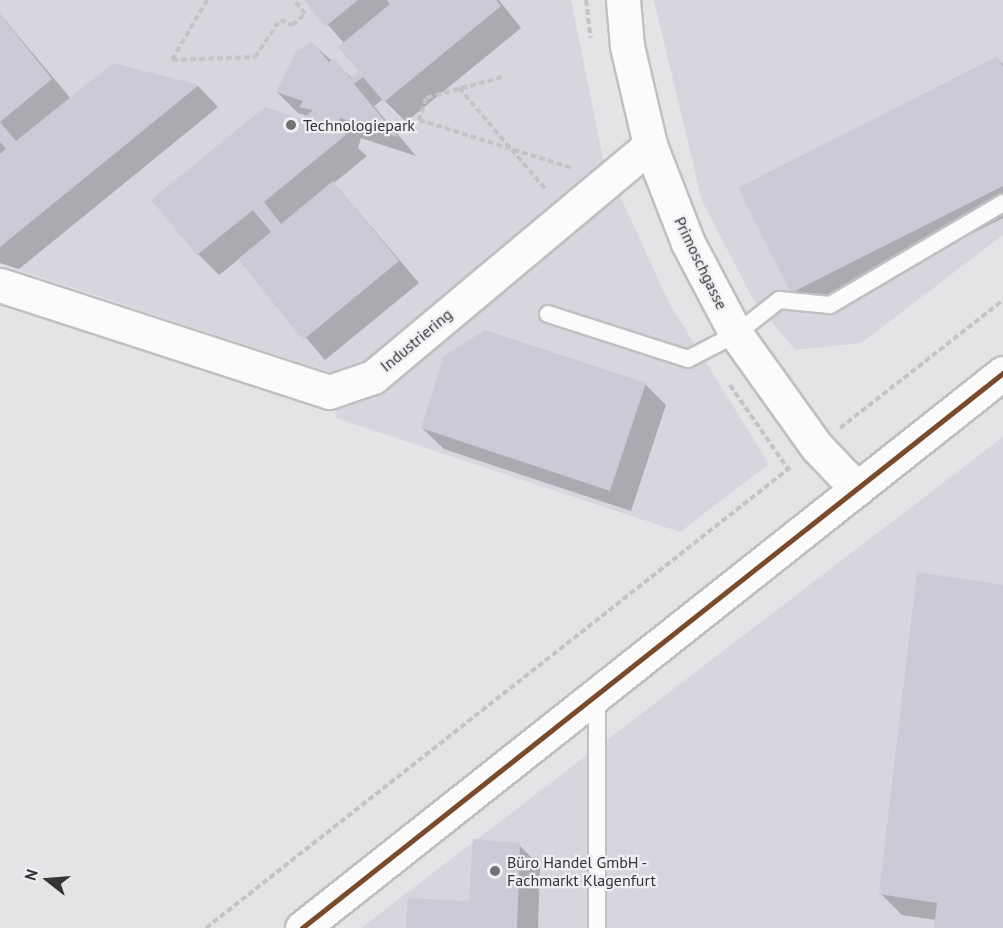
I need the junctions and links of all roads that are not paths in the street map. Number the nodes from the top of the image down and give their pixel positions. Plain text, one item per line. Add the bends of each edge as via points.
1 (623, 0) edge
2 (650, 145) junction
3 (1003, 203) edge
4 (0, 285) edge
5 (548, 314) dead end
6 (736, 334) junction
7 (1003, 373) edge
8 (857, 489) junction
9 (597, 694) junction
10 (302, 928) edge
11 (597, 928) edge

1 - 2 street, Primoschgasse via 627,46
2 - 4 street, Industriering via 373,377 329,392
2 - 6 street, Primoschgasse via 688,243
3 - 6 lane via 830,305 779,300
5 - 6 lane via 688,359
6 - 8 street, Primoschgasse via 816,447
7 - 8 street
8 - 9 street
9 - 10 street
9 - 11 lane

